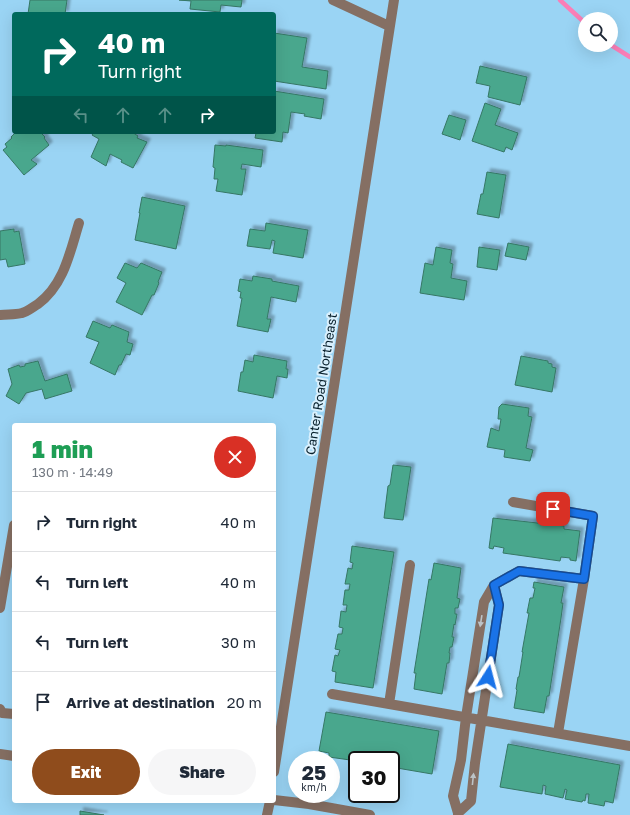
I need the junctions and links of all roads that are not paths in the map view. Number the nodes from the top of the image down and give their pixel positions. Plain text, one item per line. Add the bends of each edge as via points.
1 (333, 0) edge
2 (394, 0) edge
3 (389, 26) junction
4 (79, 223) dead end
5 (0, 315) edge
6 (513, 502) dead end
7 (12, 537) edge
8 (410, 565) dead end
9 (584, 579) junction
10 (494, 585) junction
11 (0, 608) edge
12 (332, 694) dead end
13 (389, 704) junction
14 (0, 709) edge
15 (12, 714) edge
16 (466, 718) junction
17 (482, 720) junction
18 (558, 734) junction
19 (630, 746) edge
20 (0, 754) edge
21 (12, 756) edge
22 (276, 759) edge
23 (276, 800) edge
24 (270, 803) edge
25 (458, 814) edge
26 (267, 815) edge
27 (370, 815) edge

1 - 3 street
2 - 3 street, Canter Road Northeast
3 - 22 street, Canter Road Northeast
4 - 5 street via 64,269 54,289 22,313
6 - 9 street via 593,516
7 - 11 street
8 - 13 street
9 - 10 street via 519,571
9 - 18 street
10 -> 16 street via 484,602
10 - 17 street via 499,605
12 - 13 street
13 - 16 street
14 - 15 street via 2,713
16 - 17 street
16 - 25 street via 453,796
17 - 18 street
25 -> 17 street via 471,801
18 - 19 street
20 - 21 street
23 - 27 street
24 - 26 street

